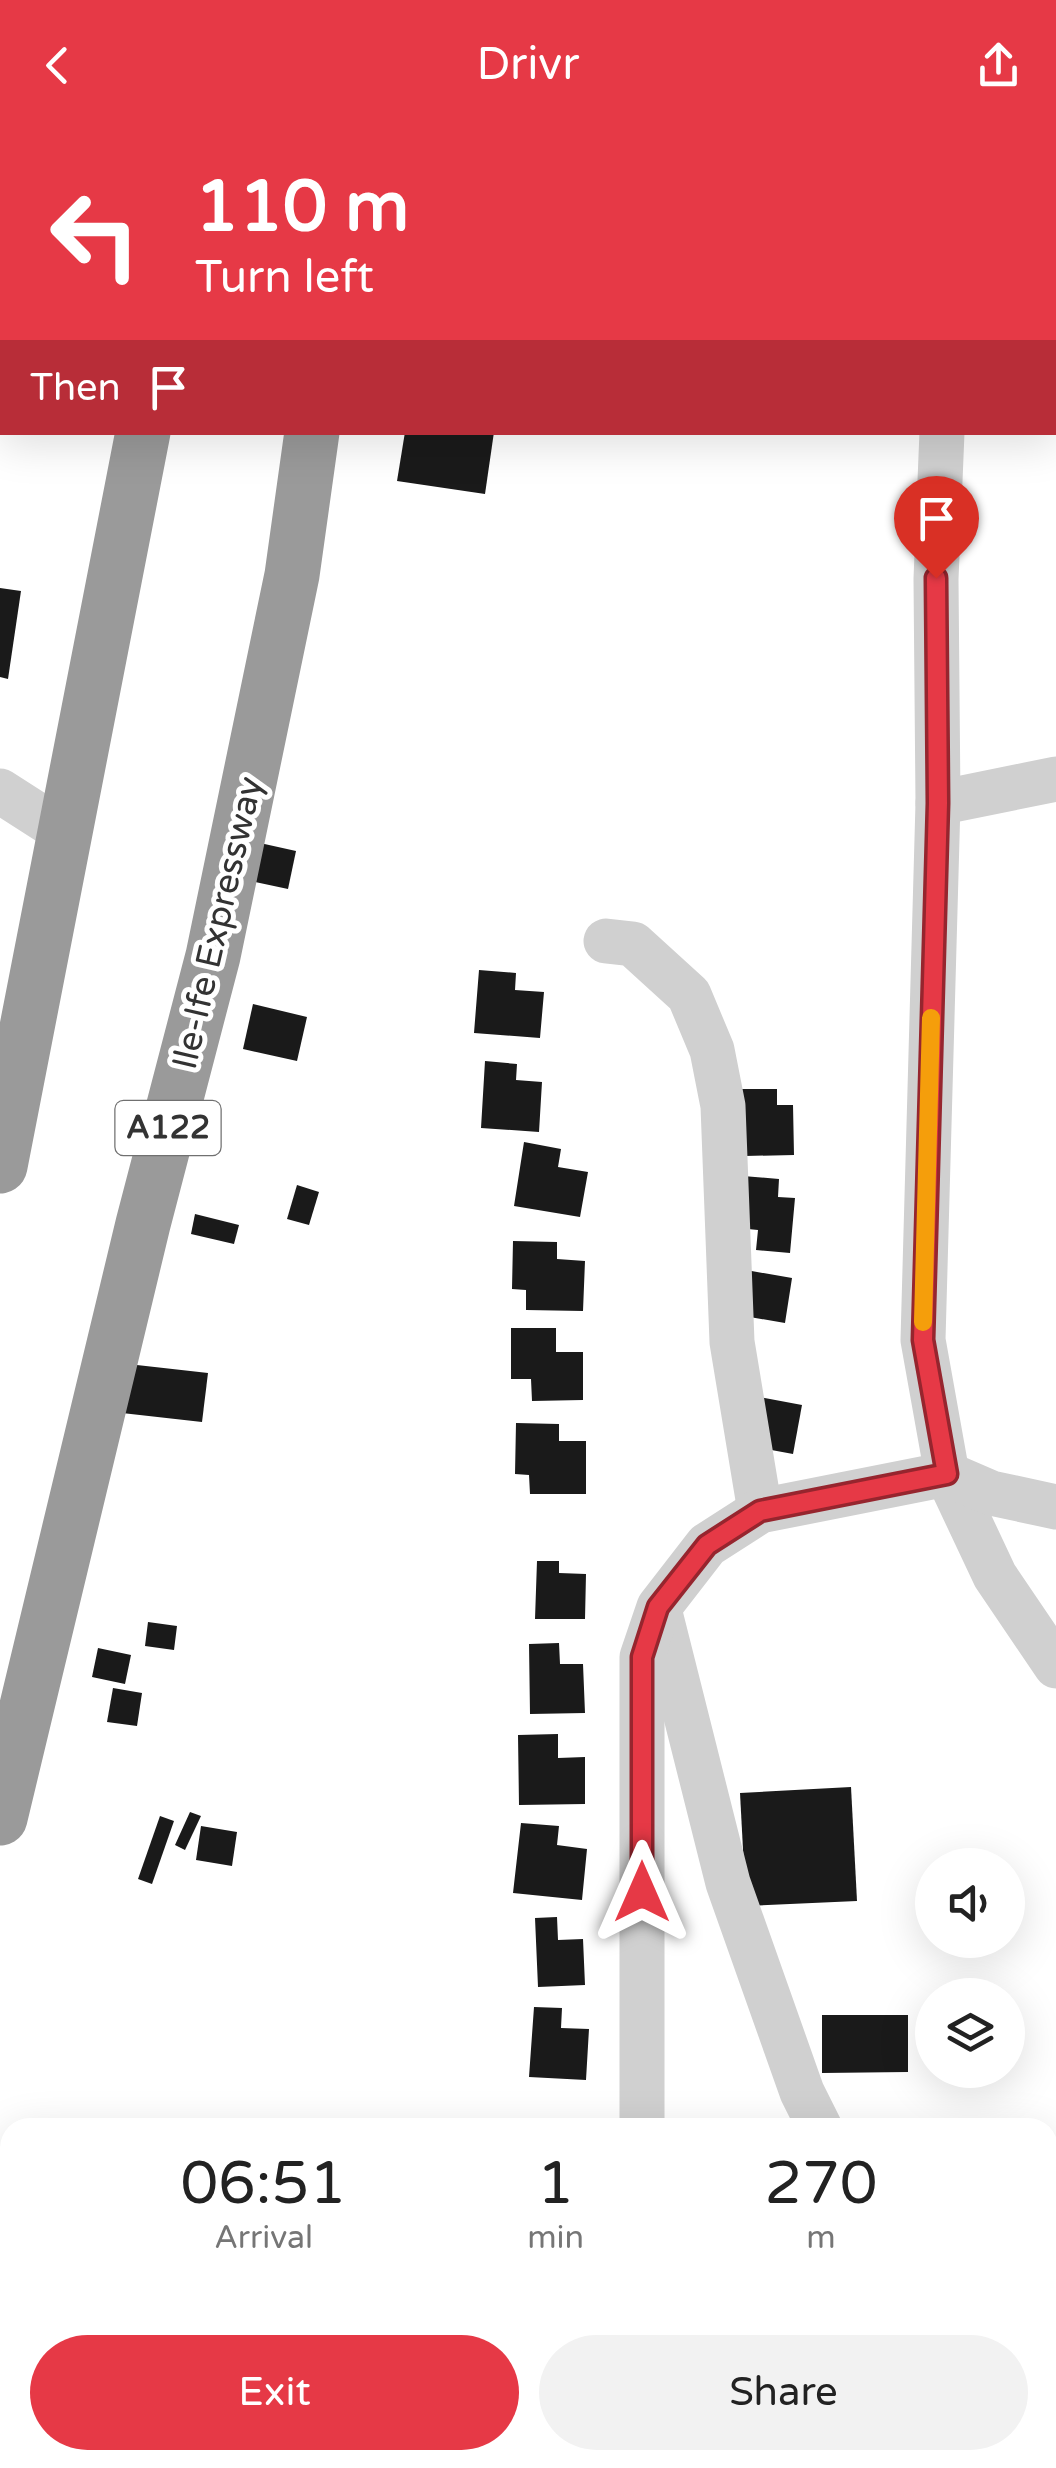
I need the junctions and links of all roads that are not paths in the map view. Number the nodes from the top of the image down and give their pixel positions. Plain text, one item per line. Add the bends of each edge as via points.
1 (142, 435) edge
2 (312, 435) edge
3 (942, 435) edge
4 (1056, 780) edge
5 (0, 791) edge
6 (938, 803) junction
7 (64, 832) junction
8 (606, 941) dead end
9 (0, 1166) edge
10 (947, 1474) junction
11 (1056, 1507) edge
12 (760, 1511) junction
13 (658, 1607) junction
14 (1056, 1666) edge
15 (0, 1818) edge
16 (642, 2118) edge
17 (815, 2118) edge

1 - 7 highway
2 - 15 highway, Ile-Ife Expressway / A122 via 292,575 222,920
3 - 6 street
4 - 6 street
5 - 7 street
6 - 10 street via 923,1340
7 - 9 highway
8 - 12 street via 633,944 689,995 712,1050 722,1106 732,1342
10 - 11 street via 991,1493
10 - 12 street
10 - 14 street via 995,1576
12 - 13 street via 707,1545
13 - 16 street via 642,1657
13 - 17 street via 728,1883

